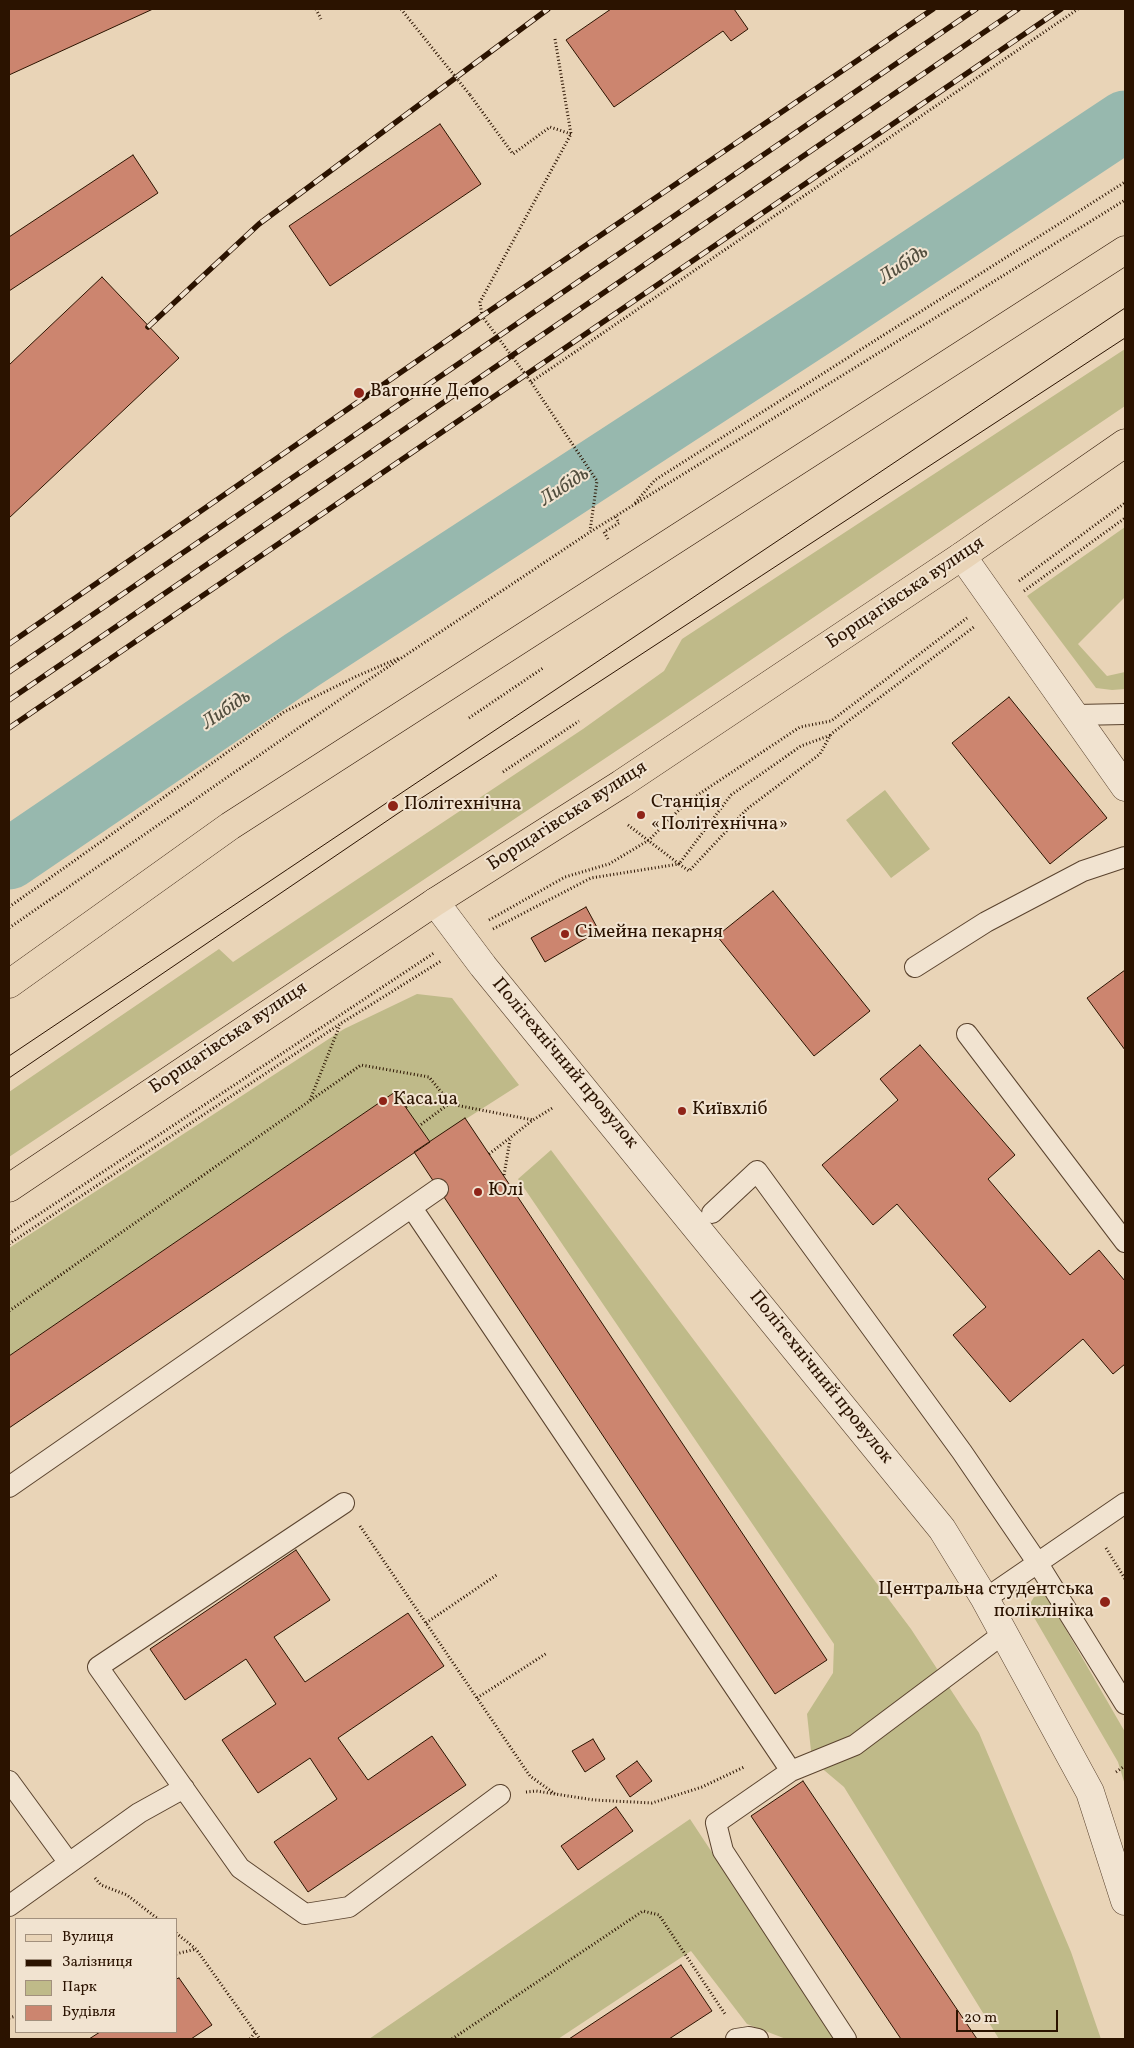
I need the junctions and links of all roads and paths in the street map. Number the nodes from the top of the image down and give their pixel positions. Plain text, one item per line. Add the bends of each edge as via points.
1 (316, 9) edge
2 (401, 9) edge
3 (1078, 9) edge
4 (321, 19) dead end
5 (555, 38) dead end
6 (571, 134) junction
7 (1125, 182) edge
8 (1125, 200) edge
9 (1125, 250) edge
10 (531, 382) junction
11 (1125, 443) edge
12 (1125, 503) edge
13 (633, 506) junction
14 (615, 516) junction
15 (1125, 518) edge
16 (590, 532) junction
17 (608, 539) dead end
18 (962, 556) junction
19 (996, 603) junction
20 (406, 654) junction
21 (542, 668) dead end
22 (1125, 714) edge
23 (1076, 715) junction
24 (469, 718) dead end
25 (579, 721) dead end
26 (831, 734) junction
27 (503, 772) dead end
28 (1125, 787) edge
29 (628, 825) dead end
30 (649, 840) junction
31 (1125, 856) edge
32 (679, 864) junction
33 (436, 902) junction
34 (9, 907) edge
35 (9, 928) edge
36 (465, 940) junction
37 (915, 967) dead end
38 (9, 984) edge
39 (340, 1024) junction
40 (967, 1034) dead end
41 (310, 1101) junction
42 (450, 1103) junction
43 (406, 1107) dead end
44 (554, 1107) dead end
45 (533, 1120) junction
46 (419, 1126) dead end
47 (510, 1140) junction
48 (489, 1154) dead end
49 (504, 1175) dead end
50 (9, 1188) edge
51 (438, 1189) dead end
52 (412, 1208) junction
53 (712, 1213) dead end
54 (9, 1234) edge
55 (1125, 1242) edge
56 (9, 1244) edge
57 (9, 1311) edge
58 (9, 1487) edge
59 (344, 1503) joint
60 (1125, 1503) edge
61 (1092, 1526) junction
62 (1037, 1562) junction
63 (498, 1574) dead end
64 (1125, 1579) edge
65 (985, 1599) junction
66 (426, 1623) junction
67 (1003, 1634) junction
68 (547, 1653) dead end
69 (477, 1698) junction
70 (1125, 1704) edge
71 (778, 1751) junction
72 (1125, 1766) edge
73 (792, 1771) junction
74 (1112, 1775) dead end
75 (9, 1782) edge
76 (184, 1788) junction
77 (555, 1794) junction
78 (500, 1795) joint
79 (69, 1863) junction
80 (101, 1885) dead end
81 (1125, 1901) edge
82 (9, 1906) edge
83 (157, 1918) edge
84 (178, 1935) edge
85 (196, 1949) junction
86 (178, 1954) edge
87 (255, 2032) junction
88 (250, 2039) edge
89 (260, 2039) edge
90 (452, 2039) edge
91 (736, 2039) edge
92 (758, 2039) edge
93 (846, 2039) edge

1 - 4 path
2 - 6 path, bridge via 513,154 550,127
3 - 10 path
5 - 6 path
6 - 10 path via 480,302 482,316
7 - 13 path via 654,480
8 - 13 path
9 - 38 main road via 230,826
10 - 16 path via 597,482
11 - 18 main road, Борщагівська вулиця
12 - 19 path
13 - 14 path
14 - 16 path
14 - 17 path via 619,523 604,532
15 - 19 path
16 - 20 path
18 - 19 street
18 - 33 main road, Борщагівська вулиця via 621,784
19 - 23 street
19 - 26 path
19 - 30 path via 831,721 800,727 687,802
20 - 34 path via 284,712
20 - 35 path
21 - 24 path
22 - 23 lane
23 - 28 street
25 - 27 path
26 - 32 path via 801,746 731,795
26 - 32 path via 820,754 747,809 689,871
29 - 30 path
30 - 32 path
30 - 36 path via 609,864 565,877
31 - 37 lane via 1083,871 986,922
32 - 36 path via 590,878
33 - 36 street, Політехнічний провулок
33 - 50 main road, Борщагівська вулиця
36 - 39 path
36 - 54 path
36 - 65 street, Політехнічний провулок via 482,966 942,1528
39 - 41 path
39 - 56 path
40 - 55 lane
41 - 42 path via 361,1065 429,1077
41 - 57 path
42 - 43 path via 419,1098
42 - 45 path
42 - 46 path
44 - 45 path
45 - 47 path
47 - 48 path
47 - 49 path
51 - 52 lane
52 - 58 lane
52 - 71 lane
53 - 62 lane via 757,1171 962,1452
59 - 66 path
59 - 76 lane via 98,1667
60 - 61 lane
61 - 62 lane
61 - 64 path
62 - 65 lane
62 - 70 lane
63 - 66 path
65 - 67 street, Політехнічний провулок
66 - 69 path
67 - 73 lane via 855,1745
67 - 81 street, Політехнічний провулок via 1090,1792
68 - 69 path
69 - 77 path via 530,1776
71 - 73 lane
71 - 77 path via 702,1787 652,1803
72 - 74 path
73 - 93 lane via 716,1823 723,1851
75 - 79 lane
76 - 78 lane via 240,1868 305,1914 349,1907
76 - 79 lane via 139,1814
77 - 78 path via 536,1791
79 - 82 lane
80 - 83 path via 127,1895
84 - 85 path
85 - 86 path
85 - 87 path
87 - 88 path
87 - 89 path
90 - 91 path via 643,1911 659,1915 736,2030
91 - 92 lane

